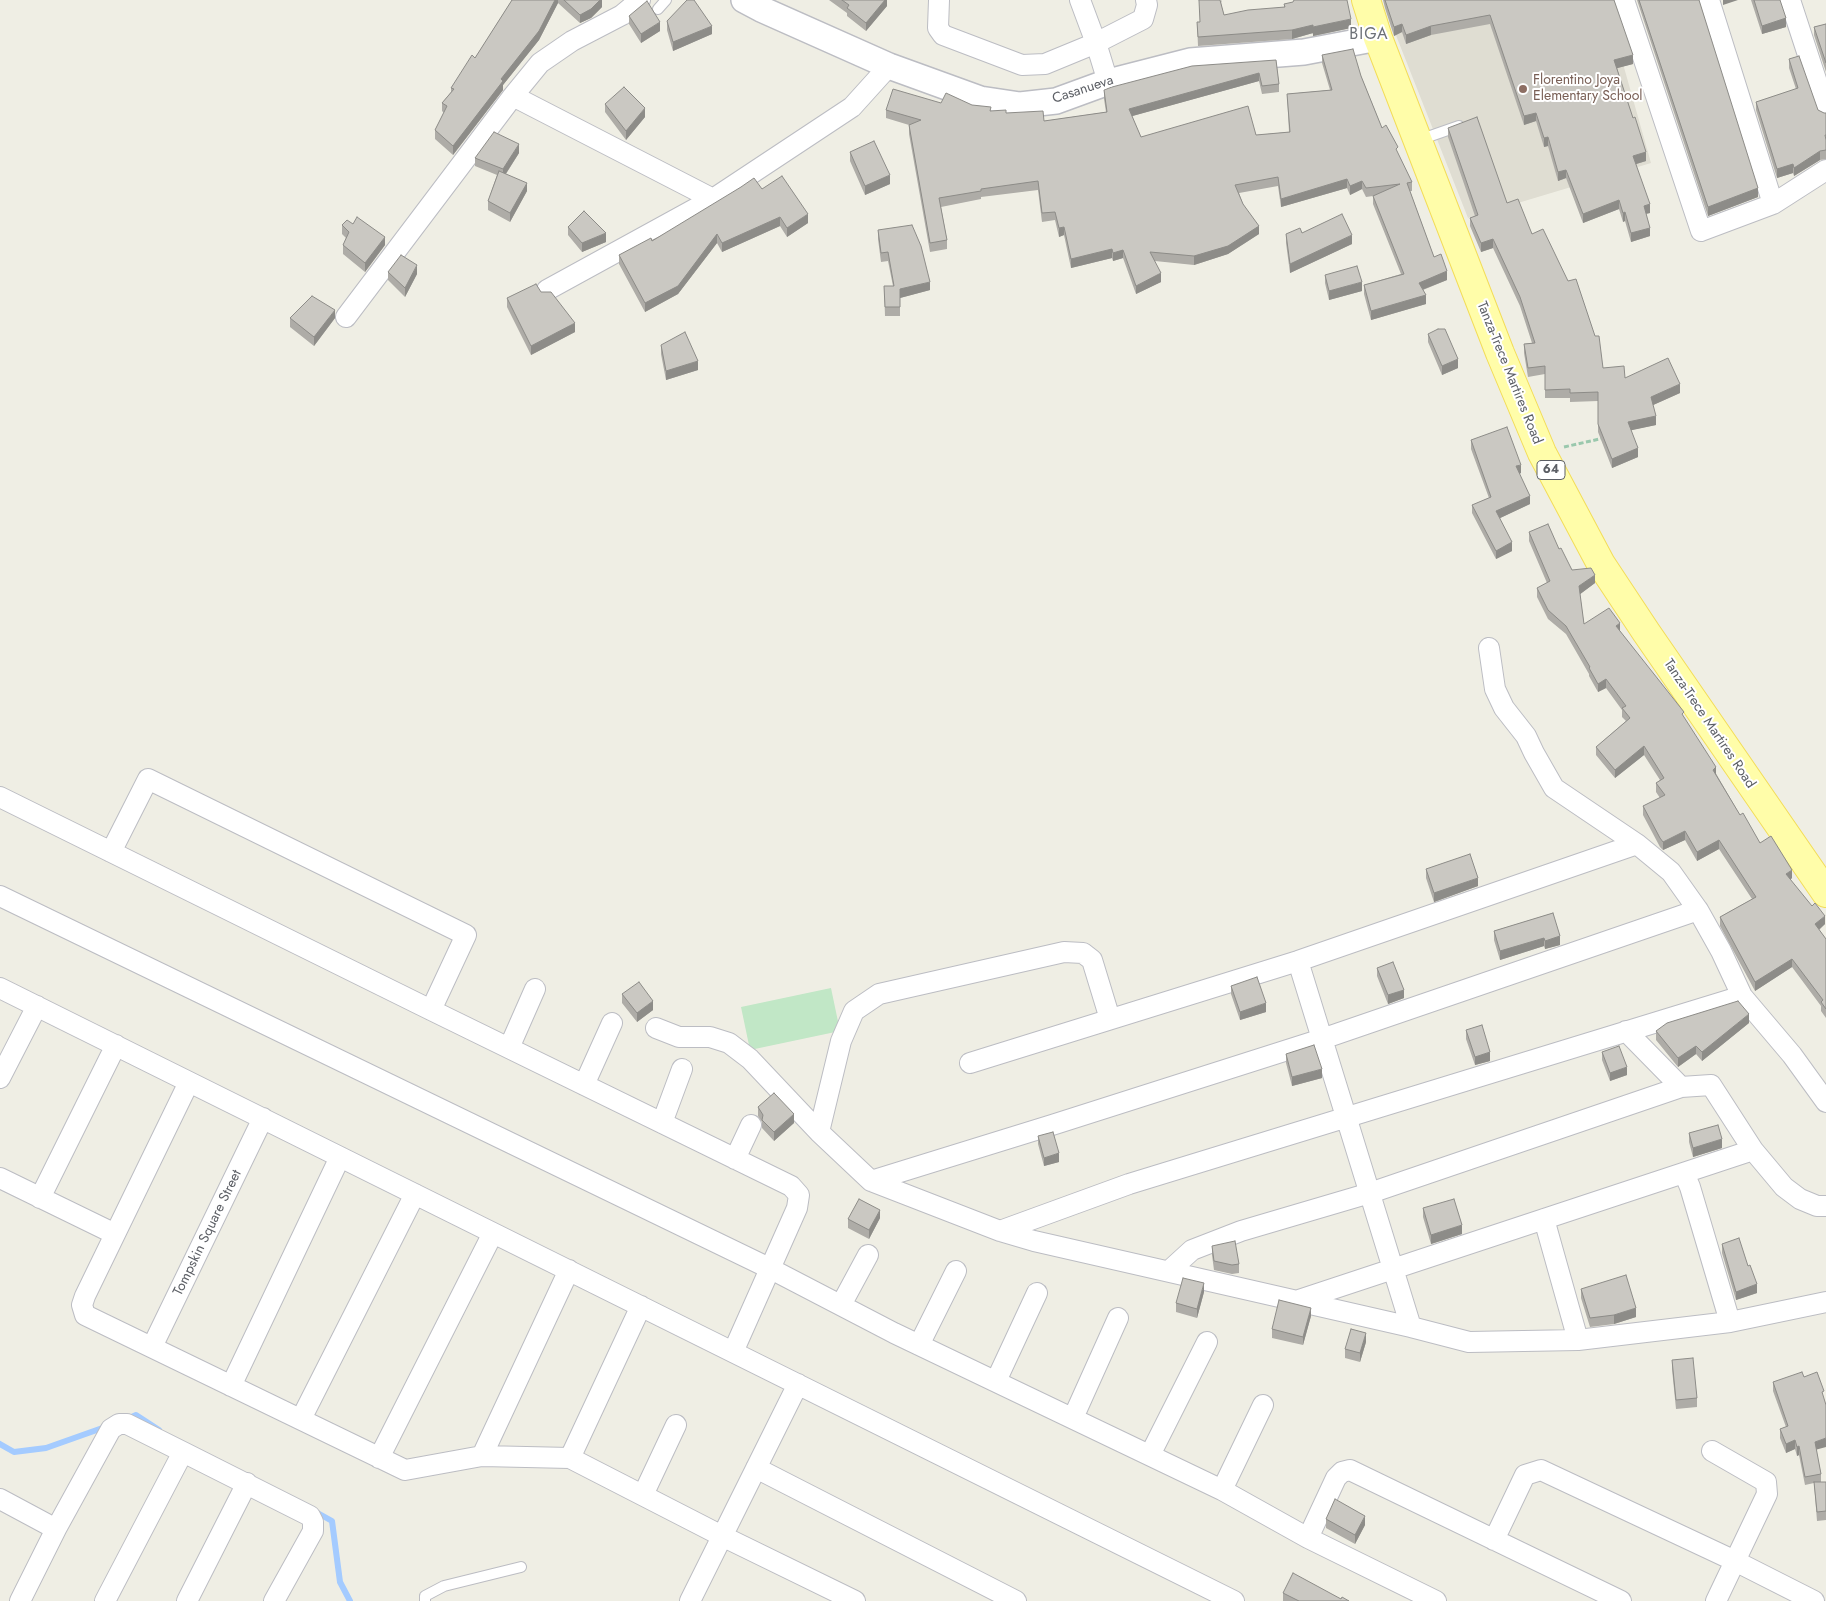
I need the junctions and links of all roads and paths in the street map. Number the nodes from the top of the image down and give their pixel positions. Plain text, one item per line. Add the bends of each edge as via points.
1 (640, 0) edge
2 (666, 0) edge
3 (744, 0) edge
4 (938, 0) edge
5 (1080, 0) edge
6 (1146, 0) edge
7 (1366, 0) edge
8 (1624, 0) edge
9 (1709, 0) edge
10 (1790, 0) edge
11 (658, 9) dead end
12 (1378, 38) junction
13 (1096, 43) junction
14 (889, 66) junction
15 (1108, 82) junction
16 (512, 96) junction
17 (1826, 110) edge
18 (1468, 123) edge
19 (1418, 140) junction
20 (1826, 170) edge
21 (713, 200) junction
22 (1773, 204) junction
23 (547, 290) edge
24 (346, 317) dead end
25 (1612, 436) edge
26 (1542, 453) junction
27 (1489, 648) dead end
28 (0, 797) edge
29 (1637, 844) junction
30 (112, 852) junction
31 (1826, 893) edge
32 (0, 896) edge
33 (1698, 910) junction
34 (1298, 962) junction
35 (0, 988) edge
36 (536, 990) dead end
37 (1742, 996) junction
38 (37, 1006) junction
39 (432, 1010) junction
40 (1110, 1019) junction
41 (612, 1023) dead end
42 (656, 1028) dead end
43 (1626, 1031) junction
44 (1322, 1039) junction
45 (116, 1045) junction
46 (509, 1048) junction
47 (970, 1063) dead end
48 (682, 1069) dead end
49 (0, 1078) edge
50 (189, 1082) junction
51 (584, 1085) junction
52 (1681, 1087) junction
53 (1826, 1102) edge
54 (263, 1118) junction
55 (1346, 1118) junction
56 (662, 1123) junction
57 (751, 1125) dead end
58 (819, 1132) junction
59 (1753, 1150) junction
60 (340, 1157) junction
61 (735, 1159) junction
62 (1684, 1173) junction
63 (0, 1178) edge
64 (870, 1181) junction
65 (1370, 1193) junction
66 (415, 1194) junction
67 (40, 1198) junction
68 (1826, 1206) edge
69 (1544, 1219) junction
70 (1000, 1231) junction
71 (493, 1233) junction
72 (115, 1234) junction
73 (868, 1254) dead end
74 (769, 1268) junction
75 (1393, 1268) junction
76 (569, 1270) junction
77 (956, 1270) dead end
78 (1169, 1271) junction
79 (1037, 1293) dead end
80 (1296, 1301) junction
81 (1826, 1302) edge
82 (641, 1306) junction
83 (841, 1306) junction
84 (1118, 1318) dead end
85 (1730, 1322) junction
86 (1411, 1327) junction
87 (1578, 1340) junction
88 (1207, 1342) dead end
89 (919, 1344) junction
90 (152, 1347) junction
91 (733, 1352) junction
92 (996, 1381) junction
93 (798, 1384) junction
94 (231, 1386) junction
95 (1263, 1405) dead end
96 (1073, 1418) junction
97 (301, 1420) junction
98 (676, 1425) dead end
99 (1712, 1451) dead end
100 (183, 1452) junction
101 (1150, 1455) junction
102 (482, 1456) junction
103 (379, 1458) junction
104 (570, 1458) junction
105 (756, 1468) junction
106 (246, 1483) junction
107 (1222, 1490) junction
108 (643, 1495) junction
109 (0, 1499) edge
110 (56, 1529) junction
111 (722, 1536) junction
112 (1308, 1538) junction
113 (1494, 1540) junction
114 (1735, 1561) junction
115 (520, 1567) dead end
116 (20, 1601) edge
117 (105, 1601) edge
118 (187, 1601) edge
119 (274, 1601) edge
120 (425, 1601) edge
121 (690, 1601) edge
122 (854, 1601) edge
123 (1016, 1601) edge
124 (1234, 1601) edge
125 (1436, 1601) edge
126 (1621, 1601) edge
127 (1716, 1601) edge
128 (1814, 1601) edge

1 - 16 street via 622,15 572,41 540,63
2 - 11 lane
3 - 14 street, Casanueva
4 - 13 street via 938,28 942,35 1022,65 1045,64
5 - 13 street
6 - 13 street via 1143,19
7 - 12 main road, Tanza-Trece Martires Road / 64
8 - 22 street via 1701,231
9 - 22 street
10 - 17 street
12 - 15 street, Casanueva via 1304,52 1190,61
12 - 19 main road, Tanza-Trece Martires Road / 64
13 - 15 street
14 - 15 street, Casanueva via 980,99 1020,106 1056,101
14 - 21 street via 852,107
16 - 21 street
16 - 24 street
18 - 19 lane
19 - 26 main road, Tanza-Trece Martires Road / 64
20 - 22 street
21 - 23 street
25 - 26 path
26 - 31 main road, Tanza-Trece Martires Road / 64 via 1601,564
27 - 29 street via 1495,689 1504,708 1526,736 1554,788
28 - 30 street
29 - 33 street via 1671,872
29 - 34 street
30 - 39 street
30 - 39 street via 148,779 466,935
32 - 74 street
33 - 37 street
33 - 44 street
34 - 40 street
34 - 44 street
35 - 38 street
36 - 46 street
37 - 43 street
37 - 53 street via 1792,1055
38 - 45 street
38 - 49 street
39 - 46 street
40 - 47 street
40 - 58 street via 1092,960 1083,953 1064,952 879,994 854,1011 841,1041
41 - 51 street
42 - 58 street via 679,1038 710,1037 729,1043 750,1059
43 - 52 street
43 - 55 street
44 - 55 street
44 - 64 street
45 - 50 street
45 - 67 street
46 - 51 street
48 - 56 street
50 - 54 street
50 - 72 street
51 - 56 street
52 - 59 street via 1711,1085
52 - 65 street
54 - 60 street
54 - 90 street, Tompskin Square Street
55 - 65 street
55 - 70 street via 1129,1184
56 - 61 street
57 - 61 street
58 - 64 street
59 - 62 street
59 - 68 street via 1784,1186 1800,1199
60 - 66 street
60 - 94 street
61 - 74 street via 790,1186 799,1195 797,1208
62 - 69 street
62 - 85 street
63 - 67 street
64 - 70 street
65 - 75 street
65 - 78 street via 1225,1237 1192,1250
66 - 71 street
66 - 97 street
67 - 72 street
69 - 75 street
69 - 87 street
70 - 78 street
71 - 76 street
71 - 103 street
72 - 90 street via 82,1306 85,1314
73 - 83 street
74 - 83 street
74 - 91 street
75 - 80 street
75 - 86 street
76 - 82 street
76 - 102 street
77 - 89 street
78 - 80 street
79 - 92 street
80 - 86 street
81 - 85 street
82 - 91 street
82 - 104 street
83 - 89 street
84 - 96 street
85 - 87 street
86 - 87 street via 1469,1342
88 - 101 street
89 - 92 street
90 - 94 street
91 - 93 street
92 - 96 street
93 - 105 street
93 - 124 street
94 - 97 street
95 - 107 street
96 - 101 street
97 - 103 street
98 - 108 street
99 - 114 street via 1766,1482 1767,1494
100 - 106 street
100 - 110 street via 127,1424 119,1424 111,1429
100 - 117 street
101 - 107 street
102 - 103 street via 405,1470
102 - 104 street
104 - 108 street
105 - 111 street
105 - 123 street
106 - 118 street
106 - 119 street via 310,1516 313,1522 313,1531
107 - 112 street
108 - 111 street
109 - 110 street
110 - 116 street
111 - 121 street
111 - 122 street
112 - 113 street via 1336,1478 1350,1470
112 - 125 street
113 - 114 street via 1525,1475 1541,1470
113 - 126 street
114 - 127 street
114 - 128 street
115 - 120 lane via 444,1586 425,1596

